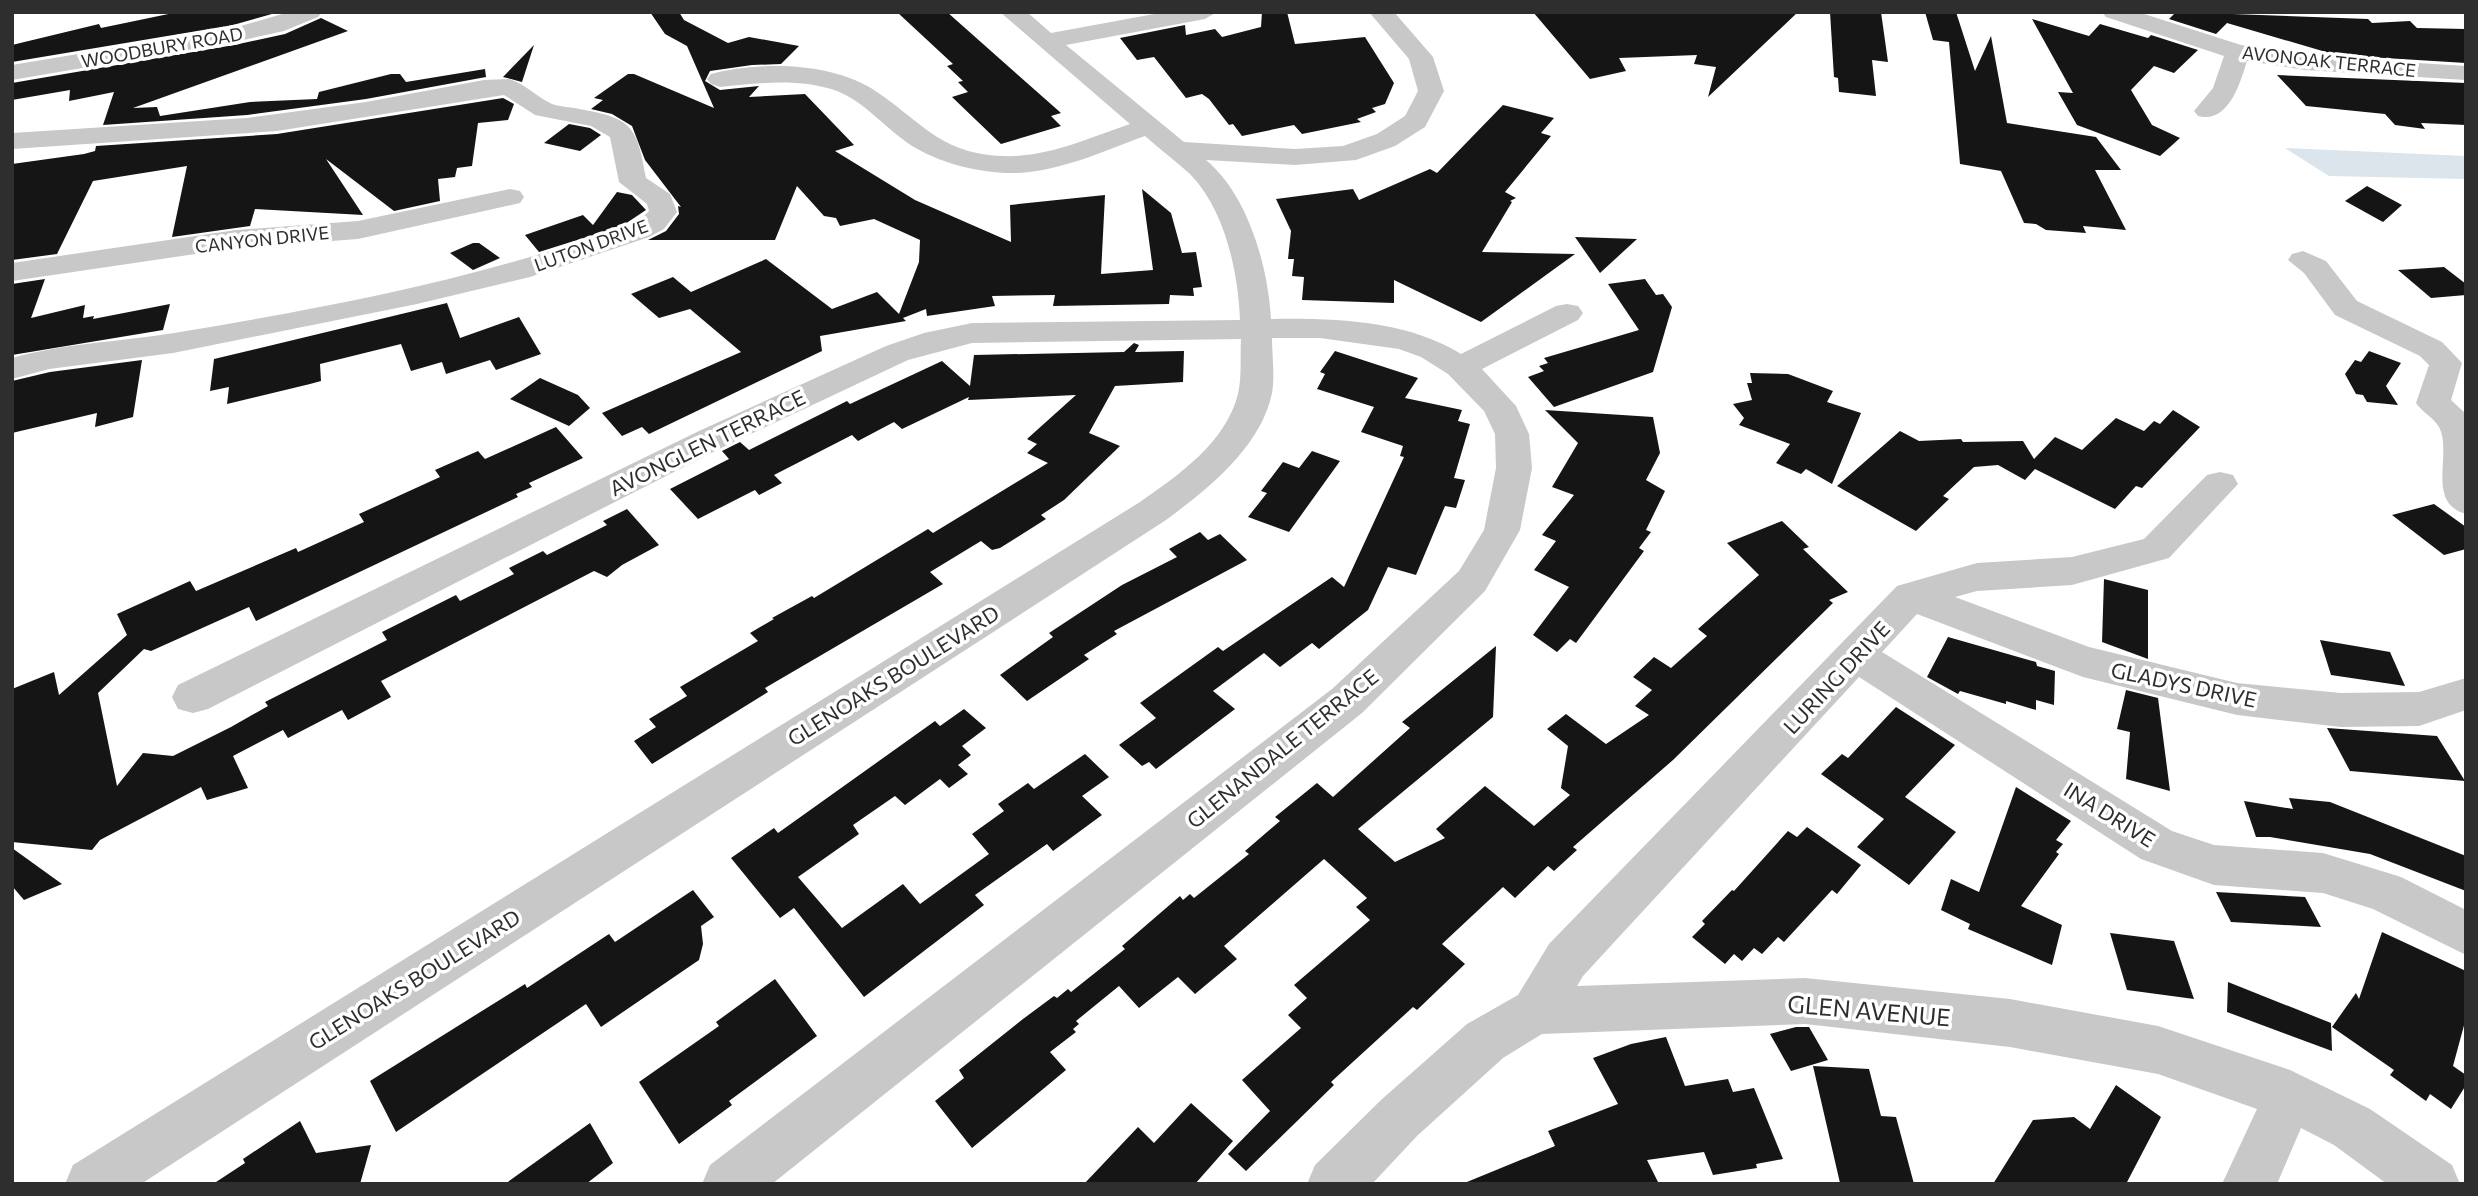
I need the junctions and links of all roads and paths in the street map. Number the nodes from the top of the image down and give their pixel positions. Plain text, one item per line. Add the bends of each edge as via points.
1 (310, 12) edge
2 (1012, 12) edge
3 (1205, 12) edge
4 (1381, 12) edge
5 (2113, 12) edge
6 (1046, 41) junction
7 (2236, 52) junction
8 (12, 73) edge
9 (2466, 73) edge
10 (720, 79) dead end
11 (2207, 111) dead end
12 (1163, 138) junction
13 (12, 141) edge
14 (510, 197) dead end
15 (2302, 260) dead end
16 (12, 272) edge
17 (1567, 313) dead end
18 (1258, 328) junction
19 (1461, 367) junction
20 (12, 369) edge
21 (2220, 484) dead end
22 (2466, 502) edge
23 (1911, 596) junction
24 (1857, 656) junction
25 (2466, 694) edge
26 (193, 697) dead end
27 (2466, 934) edge
28 (1535, 1011) junction
29 (2290, 1096) junction
30 (92, 1184) edge
31 (729, 1184) edge
32 (1334, 1184) edge
33 (2249, 1184) edge
34 (2433, 1184) edge

1 - 8 street, WOODBURY ROAD via 245,33
2 - 6 street, GLENOAKS BOULEVARD
3 - 6 street
4 - 12 street via 1421,57 1431,91 1416,121 1386,140 1346,154 1295,157
5 - 7 street, AVONOAK TERRACE
6 - 12 street, GLENOAKS BOULEVARD
7 - 9 street, AVONOAK TERRACE via 2305,63
7 - 11 street via 2225,90
10 - 12 street via 768,74 847,86 876,102 922,141 958,156 1002,165
12 - 18 street, GLENOAKS BOULEVARD via 1215,186 1245,253
13 - 20 street, LUTON DRIVE via 322,118 509,87 544,110 599,120 619,131 626,139 633,182 660,200 663,212 639,231 519,271 173,343 47,359
14 - 16 street, CANYON DRIVE via 358,230 236,239
15 - 22 street via 2315,267 2346,308 2431,349 2445,363 2433,403 2456,424
17 - 19 street
18 - 19 street, GLENANDALE TERRACE via 1320,328 1405,340
18 - 26 street, AVONGLEN TERRACE via 972,333 897,353 699,445
18 - 30 street, GLENOAKS BOULEVARD via 1255,395 1216,461 1189,486
19 - 31 street, GLENANDALE TERRACE via 1499,406 1512,434 1502,530 1472,581 1347,701
21 - 23 street via 2156,549 2072,571 1977,577
23 - 24 street, LURING DRIVE
23 - 25 street, GLADYS DRIVE via 2083,661 2237,699 2341,710 2419,709
24 - 27 street, INA DRIVE via 2157,845 2214,865 2323,873 2385,892
24 - 28 street, LURING DRIVE via 1566,960
28 - 29 street, GLEN AVENUE via 1805,1001 2010,1023 2158,1050
28 - 32 street, GLEN AVENUE via 1485,1041 1398,1118
29 - 33 street
29 - 34 street, GLEN AVENUE via 2352,1127

